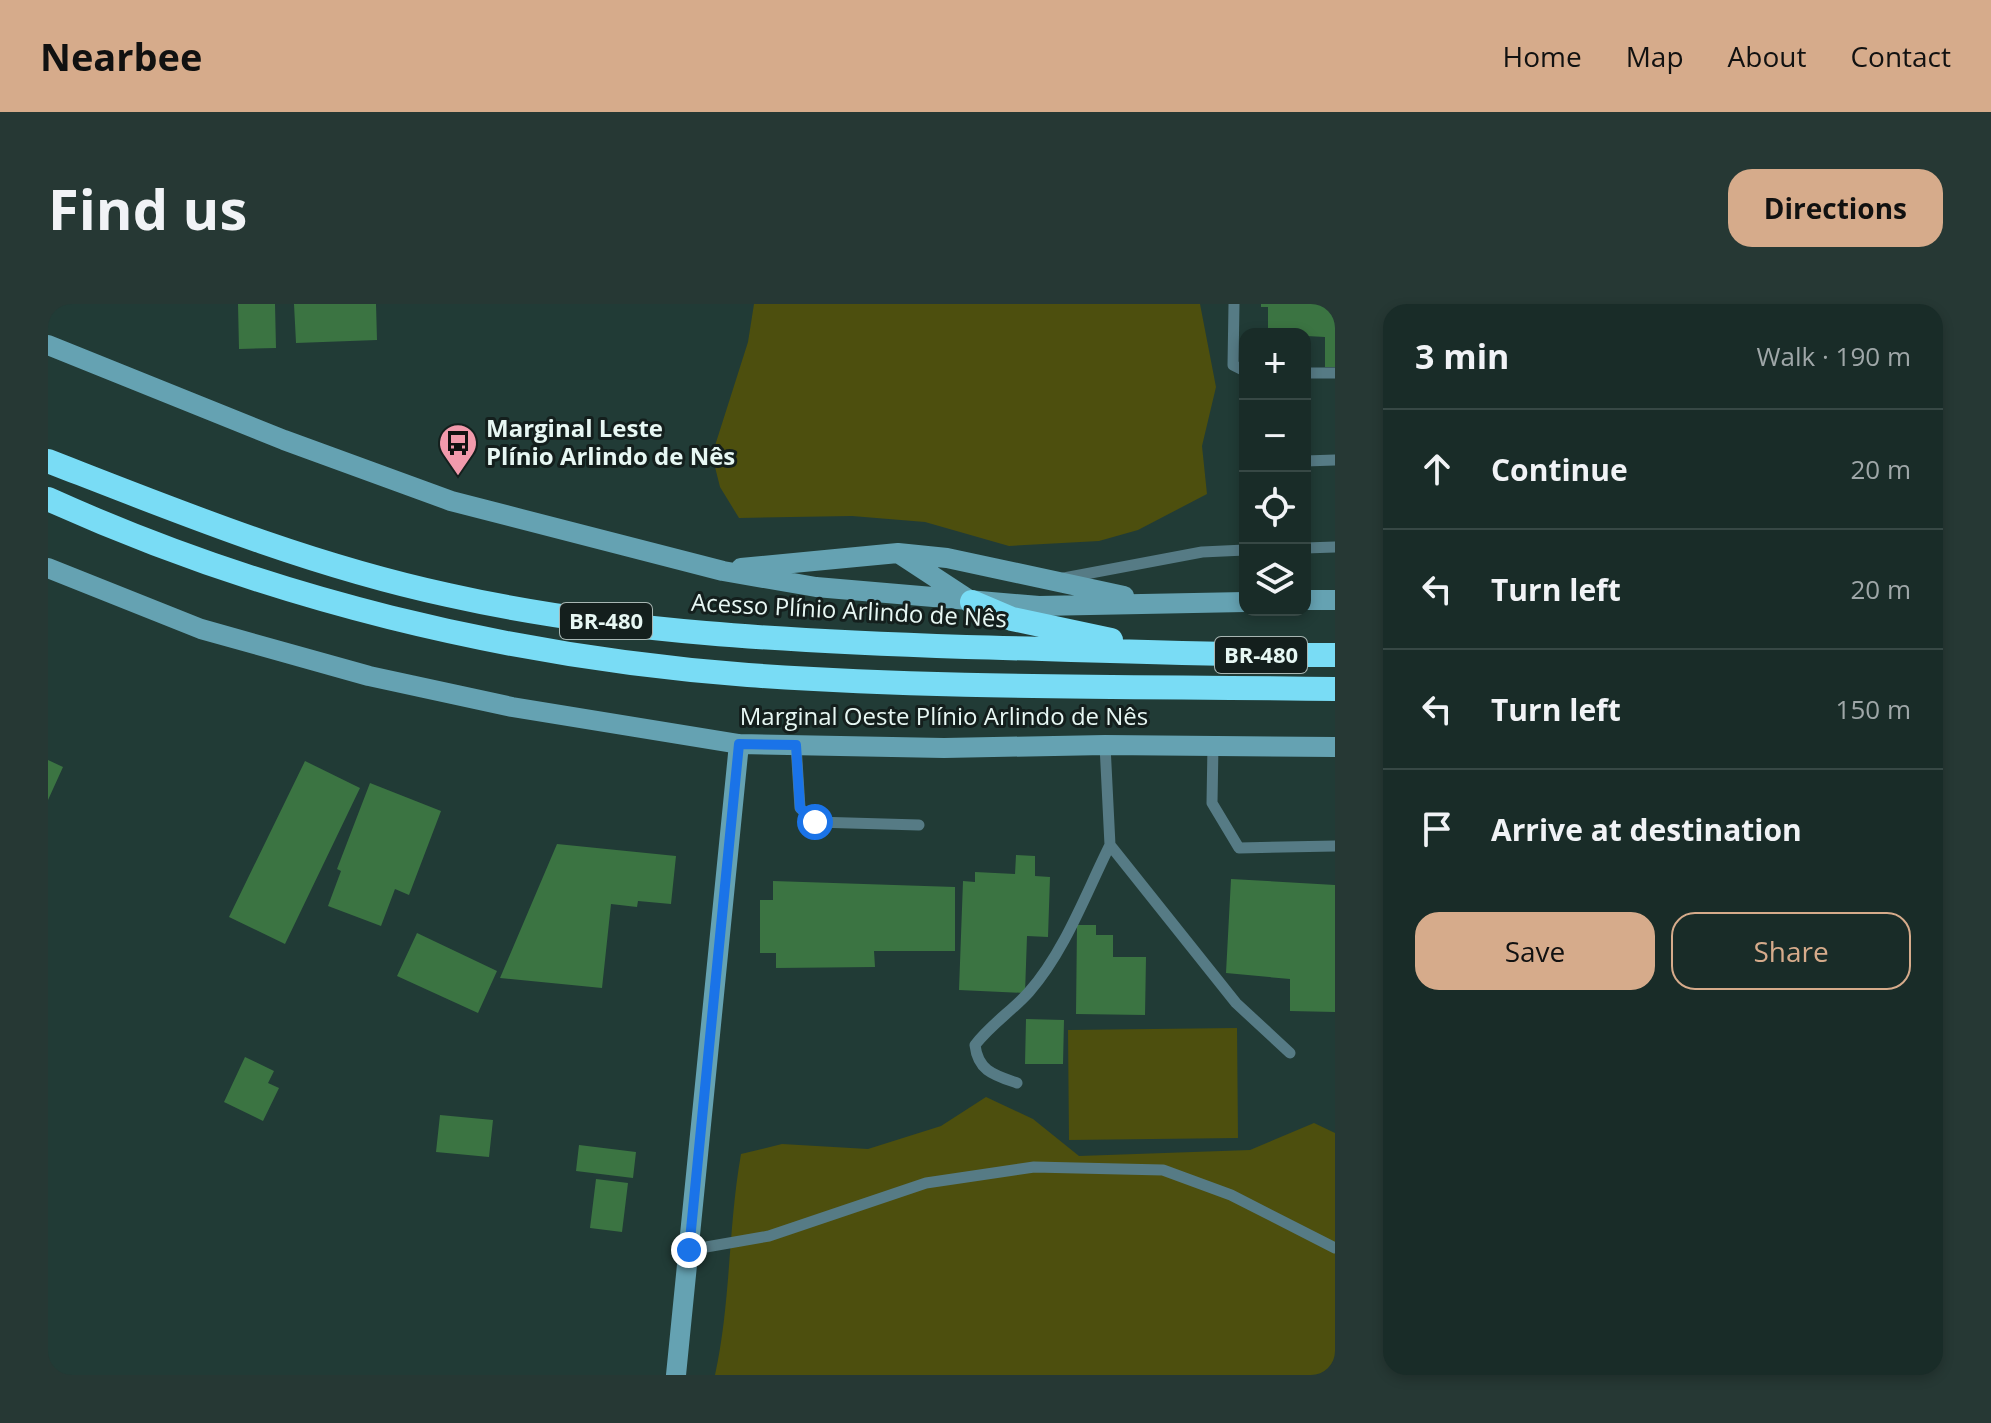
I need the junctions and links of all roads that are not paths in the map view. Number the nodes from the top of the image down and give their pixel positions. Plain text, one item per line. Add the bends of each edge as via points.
1 (1234, 304) edge
2 (48, 345) edge
3 (1239, 368) edge
4 (1311, 373) edge
5 (1335, 373) edge
6 (1335, 460) edge
7 (48, 461) edge
8 (1311, 461) edge
9 (48, 499) edge
10 (1335, 547) edge
11 (1311, 548) edge
12 (1239, 550) edge
13 (898, 553) junction
14 (48, 568) edge
15 (721, 570) junction
16 (1058, 579) junction
17 (1311, 600) edge
18 (1335, 600) edge
19 (972, 602) junction
20 (1239, 602) edge
21 (1151, 603) junction
22 (1188, 655) junction
23 (1335, 655) edge
24 (1335, 689) edge
25 (739, 744) junction
26 (796, 745) junction
27 (1105, 745) junction
28 (1213, 745) junction
29 (1335, 747) edge
30 (919, 825) dead end
31 (1110, 845) junction
32 (1335, 846) edge
33 (1290, 1053) dead end
34 (1017, 1083) dead end
35 (1335, 1248) edge
36 (689, 1250) junction
37 (676, 1375) edge

1 - 3 lane via 1233,365
2 - 15 main road via 451,501
4 - 5 lane
6 - 8 lane
7 - 22 highway, Acesso Plínio Arlindo de Nês / BR-480 via 277,548 480,601 757,639
9 - 24 highway, BR-480 via 221,568 321,598 446,631 562,652 746,675 881,682
10 - 11 lane
12 - 16 lane via 1202,552
13 - 15 main road
13 - 16 main road
13 - 19 main road
14 - 25 main road, Marginal Oeste Plínio Arlindo de Nês via 201,629 369,676 512,707
15 - 19 main road via 816,587
16 - 21 main road
17 - 18 main road
19 - 21 main road
19 - 22 highway via 1012,619
20 - 21 main road
22 - 23 highway, Acesso Plínio Arlindo de Nês / BR-480
25 - 26 main road, Marginal Oeste Plínio Arlindo de Nês
25 - 36 main road
26 - 27 main road, Marginal Oeste Plínio Arlindo de Nês
26 - 30 lane via 800,808 815,822
27 - 28 main road, Marginal Oeste Plínio Arlindo de Nês
27 - 31 lane
28 - 29 main road, Marginal Oeste Plínio Arlindo de Nês
28 - 32 lane via 1212,803 1239,848
31 - 33 lane via 1236,1003
31 - 34 lane via 1044,972 975,1045 988,1073
35 - 36 lane via 1231,1195 1163,1170 1034,1167 926,1183 769,1236
36 - 37 main road

